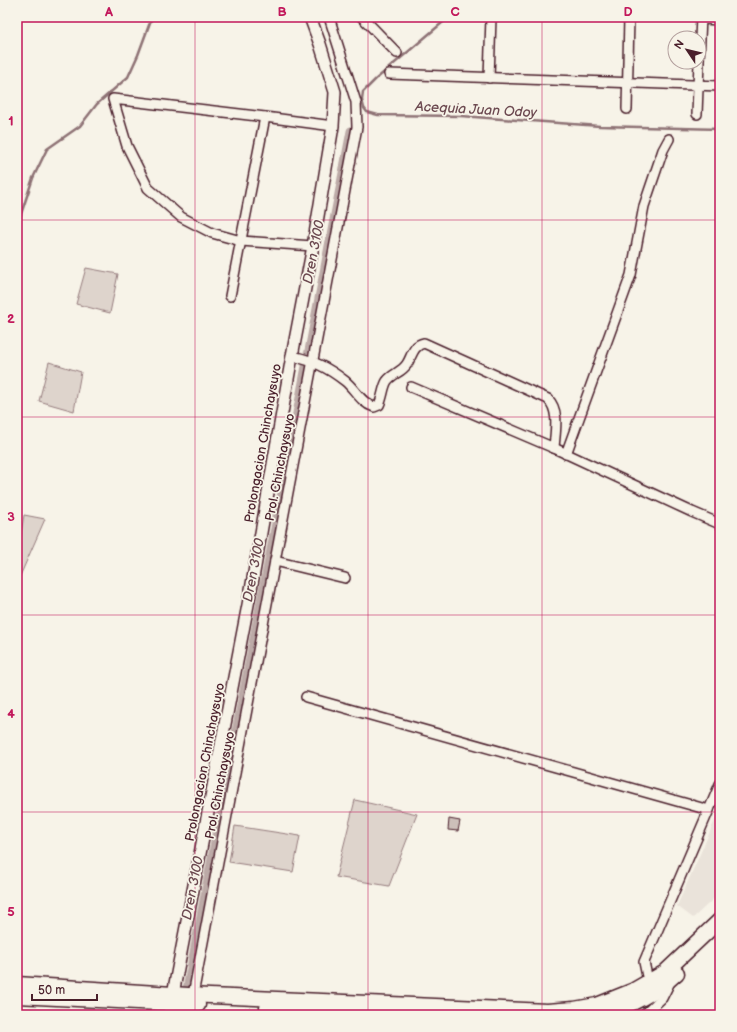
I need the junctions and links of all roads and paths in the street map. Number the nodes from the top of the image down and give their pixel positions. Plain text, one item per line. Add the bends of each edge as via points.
1 (310, 17) edge
2 (329, 17) edge
3 (362, 17) edge
4 (491, 17) edge
5 (629, 17) edge
6 (701, 18) edge
7 (720, 20) edge
8 (700, 30) edge
9 (398, 53) dead end
10 (699, 70) edge
11 (389, 74) dead end
12 (488, 78) junction
13 (627, 84) junction
14 (698, 85) junction
15 (720, 86) edge
16 (627, 109) dead end
17 (697, 114) dead end
18 (265, 117) junction
19 (333, 126) junction
20 (669, 139) dead end
21 (241, 241) junction
22 (313, 246) junction
23 (230, 296) dead end
24 (296, 357) junction
25 (311, 361) junction
26 (411, 387) dead end
27 (554, 448) junction
28 (566, 454) junction
29 (720, 524) edge
30 (275, 561) junction
31 (345, 578) dead end
32 (306, 697) dead end
33 (720, 784) edge
34 (709, 810) junction
35 (720, 920) edge
36 (720, 933) edge
37 (671, 979) junction
38 (648, 981) junction
39 (17, 984) edge
40 (17, 996) edge
41 (181, 1002) edge
42 (404, 1015) edge
43 (601, 1015) edge
44 (644, 1015) edge

1 - 19 street, Prolongacion Chinchaysuyo via 335,92
2 - 25 street, Prol. Chinchaysuyo via 356,102 357,127
3 - 9 street
4 - 12 street
5 - 13 street
6 - 7 street
6 - 8 street
10 - 14 street
11 - 12 street
12 - 13 street
13 - 14 street
13 - 16 street
14 - 15 street
14 - 17 street
18 - 19 street
18 - 21 street
18 - 21 street via 113,99 127,146 148,188 181,217 212,233
19 - 22 street, Prolongacion Chinchaysuyo
20 - 28 street via 644,206 631,275
21 - 22 street
21 - 23 street
22 - 24 street, Prolongacion Chinchaysuyo
24 - 25 street
24 - 41 street, Prolongacion Chinchaysuyo via 251,592
25 - 27 street via 346,381 365,402 374,406 379,405 388,380 402,370 415,348 424,343 548,399 556,413
25 - 30 street, Prol. Chinchaysuyo
26 - 27 street
27 - 28 street
28 - 29 street
30 - 31 street
30 - 41 street, Prol. Chinchaysuyo
32 - 34 street
33 - 34 street
34 - 38 street via 644,962
35 - 38 highway via 665,972
36 - 37 highway
37 - 43 highway via 639,1000
37 - 44 street via 662,998
38 - 41 highway via 632,991 598,1005 547,1011
39 - 41 highway
40 - 41 highway
41 - 42 highway

